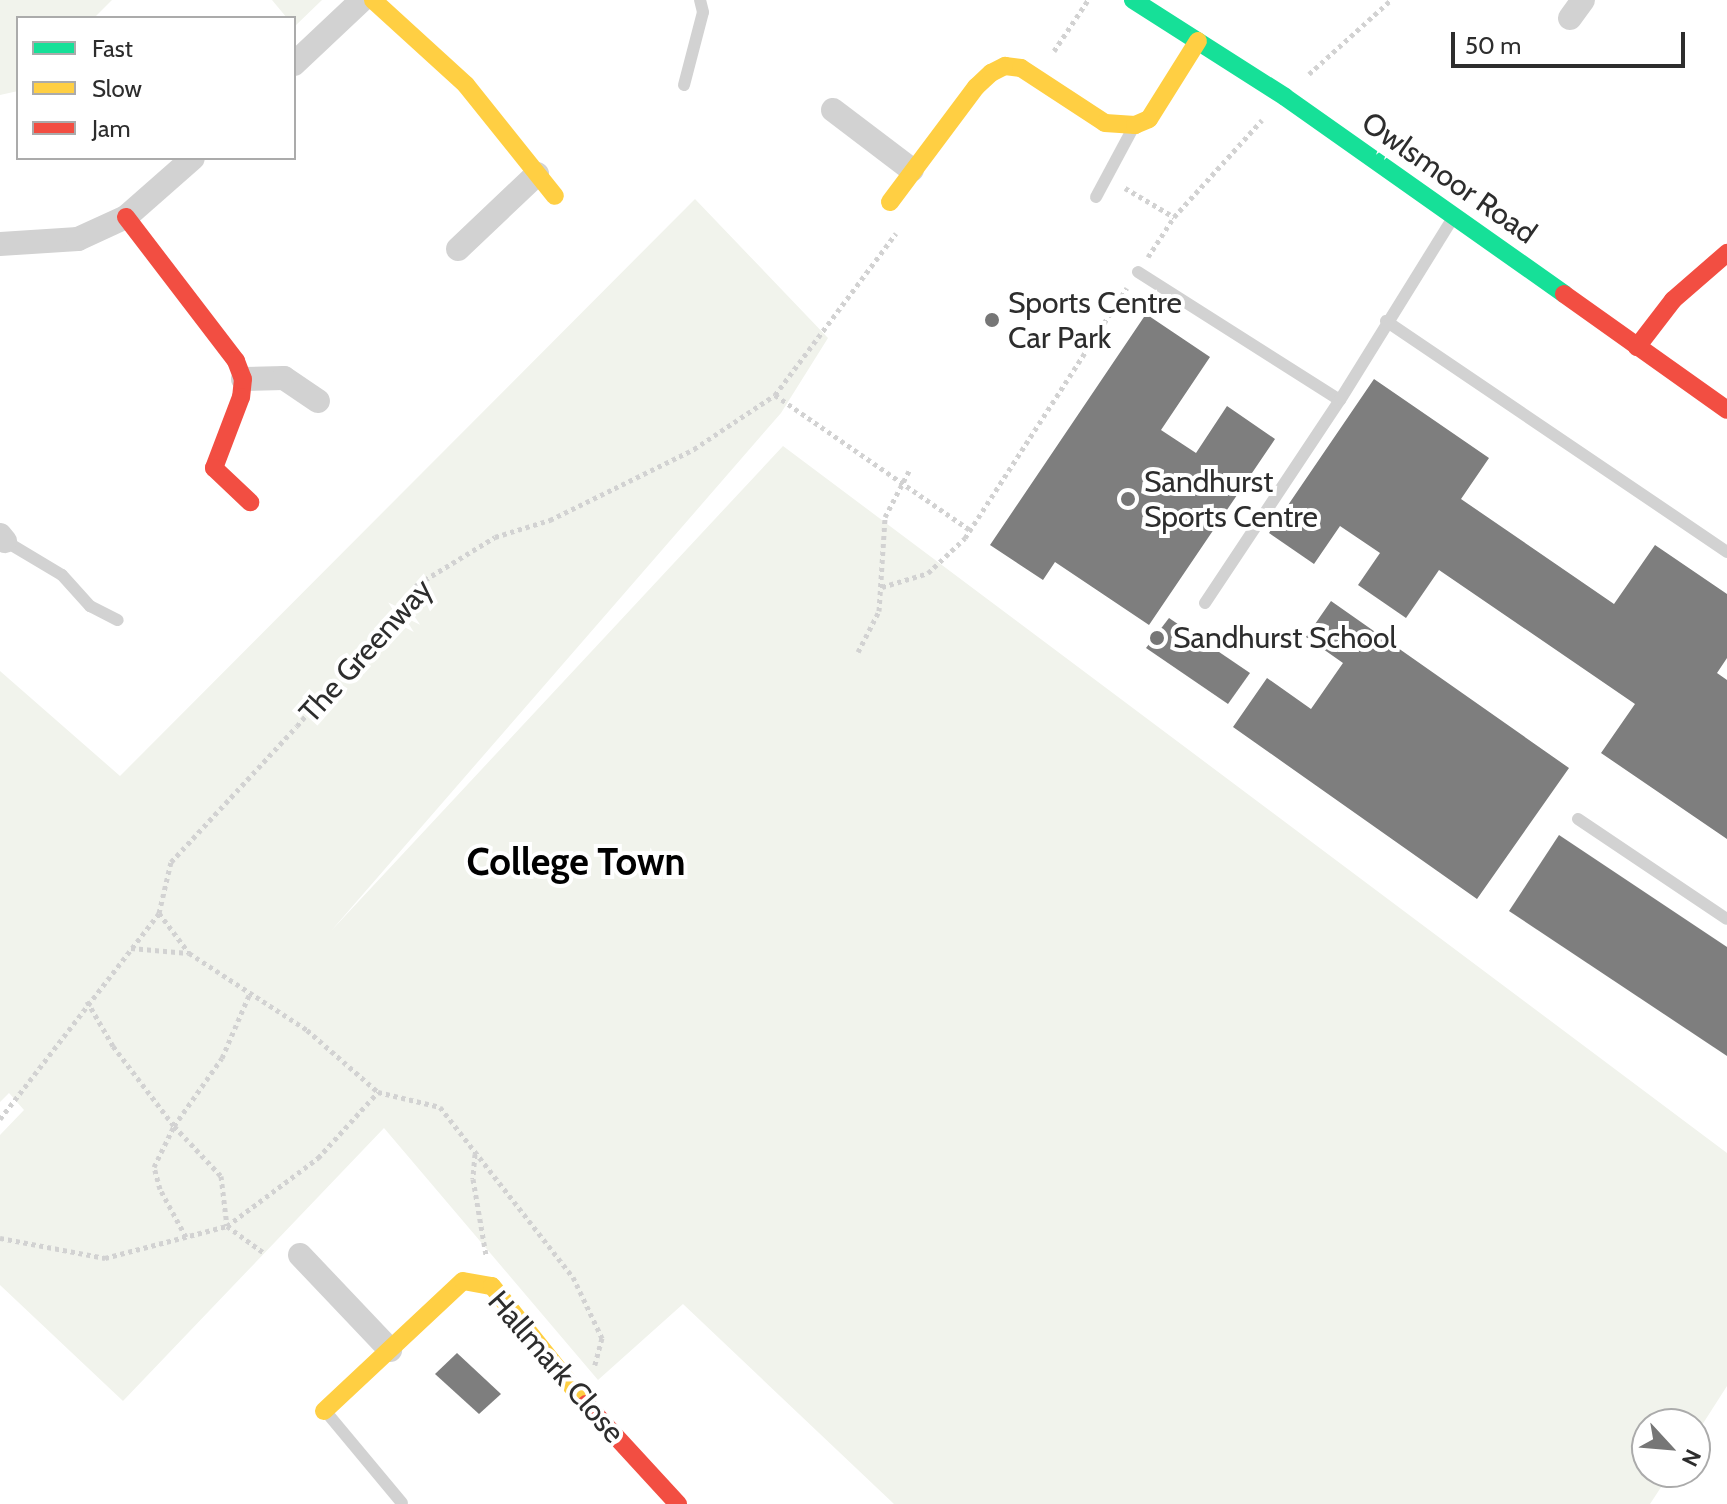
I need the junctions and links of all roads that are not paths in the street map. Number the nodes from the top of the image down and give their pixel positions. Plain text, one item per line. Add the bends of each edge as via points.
1 (362, 0) edge
2 (373, 0) edge
3 (700, 0) edge
4 (1133, 0) edge
5 (1198, 41) junction
6 (296, 62) edge
7 (684, 85) dead end
8 (833, 110) dead end
9 (1135, 125) junction
10 (191, 160) edge
11 (912, 170) junction
12 (537, 174) junction
13 (555, 196) dead end
14 (1096, 197) dead end
15 (890, 202) dead end
16 (1455, 216) junction
17 (126, 217) junction
18 (0, 244) edge
19 (458, 249) dead end
20 (1727, 253) edge
21 (1138, 272) road end
22 (1386, 321) junction
23 (1637, 347) junction
24 (243, 379) junction
25 (1340, 400) junction
26 (318, 401) dead end
27 (1727, 410) edge
28 (250, 502) dead end
29 (2, 538) edge
30 (1727, 552) edge
31 (1205, 603) dead end
32 (118, 620) dead end
33 (1578, 819) dead end
34 (1727, 919) edge
35 (300, 1255) dead end
36 (390, 1350) junction
37 (324, 1411) joint
38 (402, 1503) edge
39 (678, 1504) edge

1 - 6 street
2 - 12 street via 466,85
3 - 7 lane via 703,12
4 - 5 street, Owlsmoor Road
5 - 9 street via 1149,119
5 - 16 street, Owlsmoor Road
8 - 11 street
9 - 11 street via 1105,123 1021,68 1005,66 976,87
9 - 14 lane
10 - 17 street
11 - 15 street
12 - 13 street
12 - 19 street
16 - 22 lane
16 - 23 street, Owlsmoor Road
17 - 18 street via 78,239
17 - 24 street via 236,361
20 - 23 street via 1673,300
21 - 25 lane
22 - 25 lane
22 - 30 lane
23 - 27 street, Owlsmoor Road
24 - 26 street via 284,378
24 - 28 street via 214,468
25 - 31 lane
29 - 32 lane via 62,575 90,606
33 - 34 lane
35 - 36 street
36 - 37 street, Hallmark Close
36 - 39 street, Hallmark Close via 463,1281 492,1286 581,1399
37 - 38 lane

